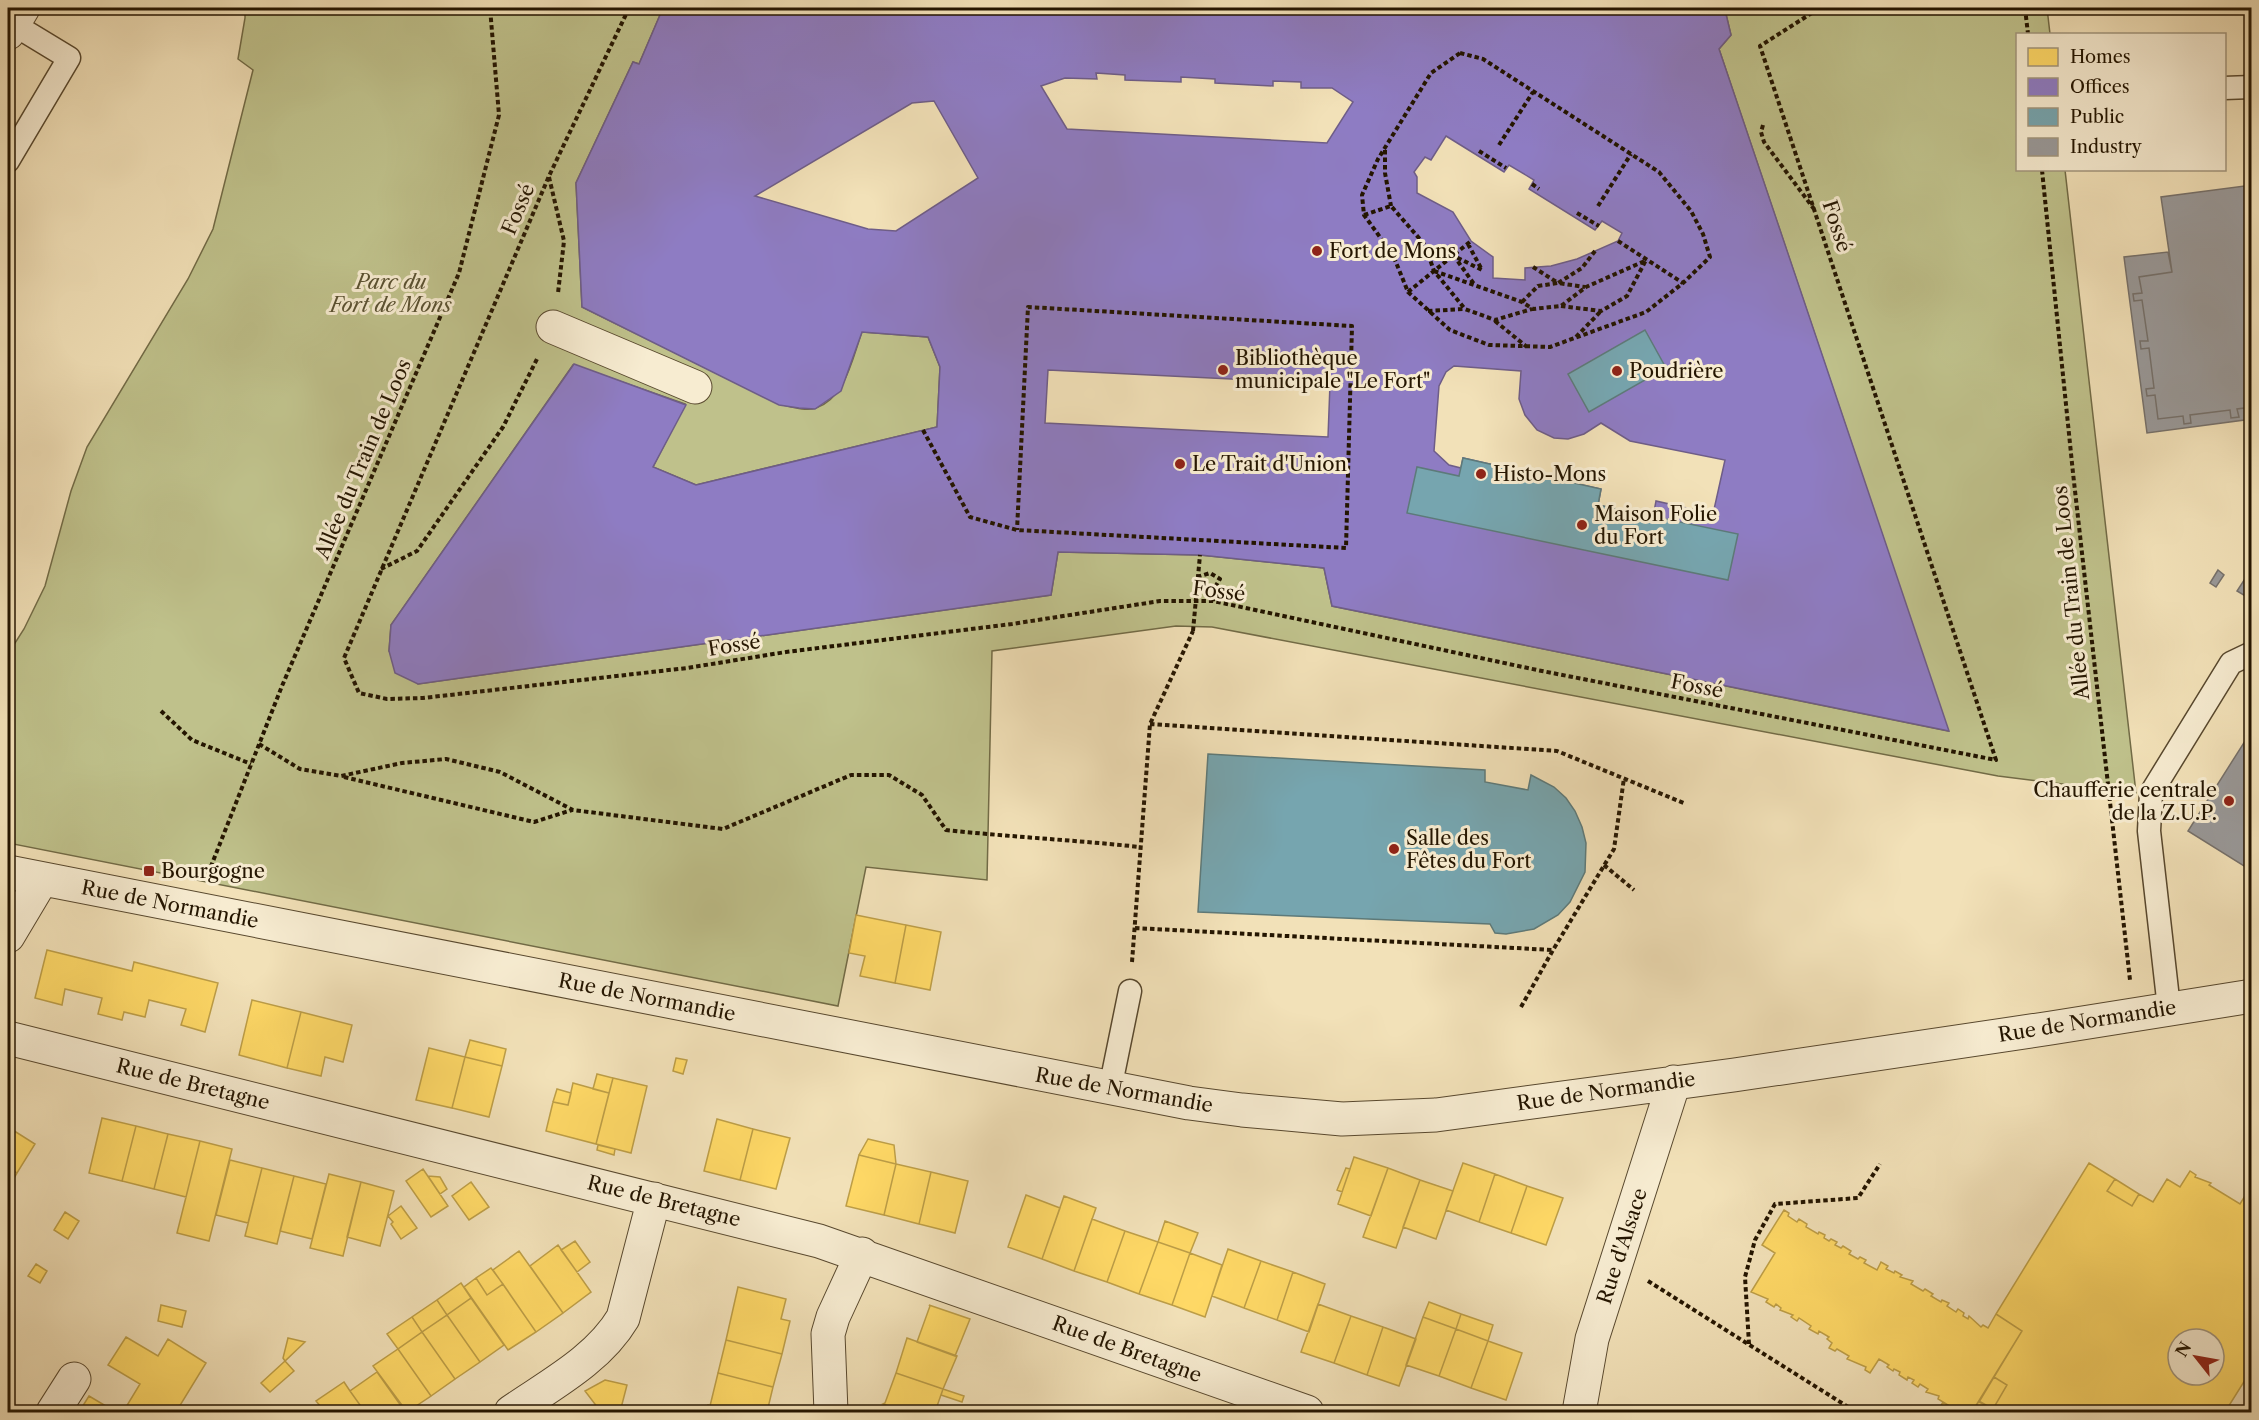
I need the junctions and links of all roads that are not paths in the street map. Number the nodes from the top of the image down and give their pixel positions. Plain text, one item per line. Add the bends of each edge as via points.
1 (15, 22) edge
2 (2252, 87) edge
3 (2226, 88) edge
4 (8, 161) edge
5 (553, 327) road end
6 (695, 387) dead end
7 (2252, 653) edge
8 (8, 872) edge
9 (42, 879) junction
10 (8, 936) edge
11 (1130, 991) road end
12 (2252, 996) edge
13 (2169, 1008) junction
14 (8, 1038) edge
15 (1674, 1082) junction
16 (1110, 1089) junction
17 (654, 1198) junction
18 (862, 1254) junction
19 (74, 1378) dead end
20 (54, 1413) edge
21 (511, 1413) edge
22 (831, 1413) edge
23 (1307, 1413) edge
24 (1579, 1413) edge

1 - 4 lane via 69,58
2 - 3 lane
5 - 6 street
7 - 13 lane via 2231,663 2151,793 2149,831
8 - 9 street, Rue de Normandie
9 - 10 street
9 - 16 street, Rue de Normandie
11 - 16 lane
12 - 13 street, Rue de Normandie
13 - 15 street, Rue de Normandie
14 - 17 street, Rue de Bretagne
15 - 16 street, Rue de Normandie via 1436,1115 1342,1119 1232,1109
15 - 24 street, Rue d'Alsace via 1592,1339
17 - 18 street, Rue de Bretagne
17 - 21 street via 623,1318 615,1332 584,1362
18 - 22 street via 828,1335
18 - 23 street, Rue de Bretagne
19 - 20 street

